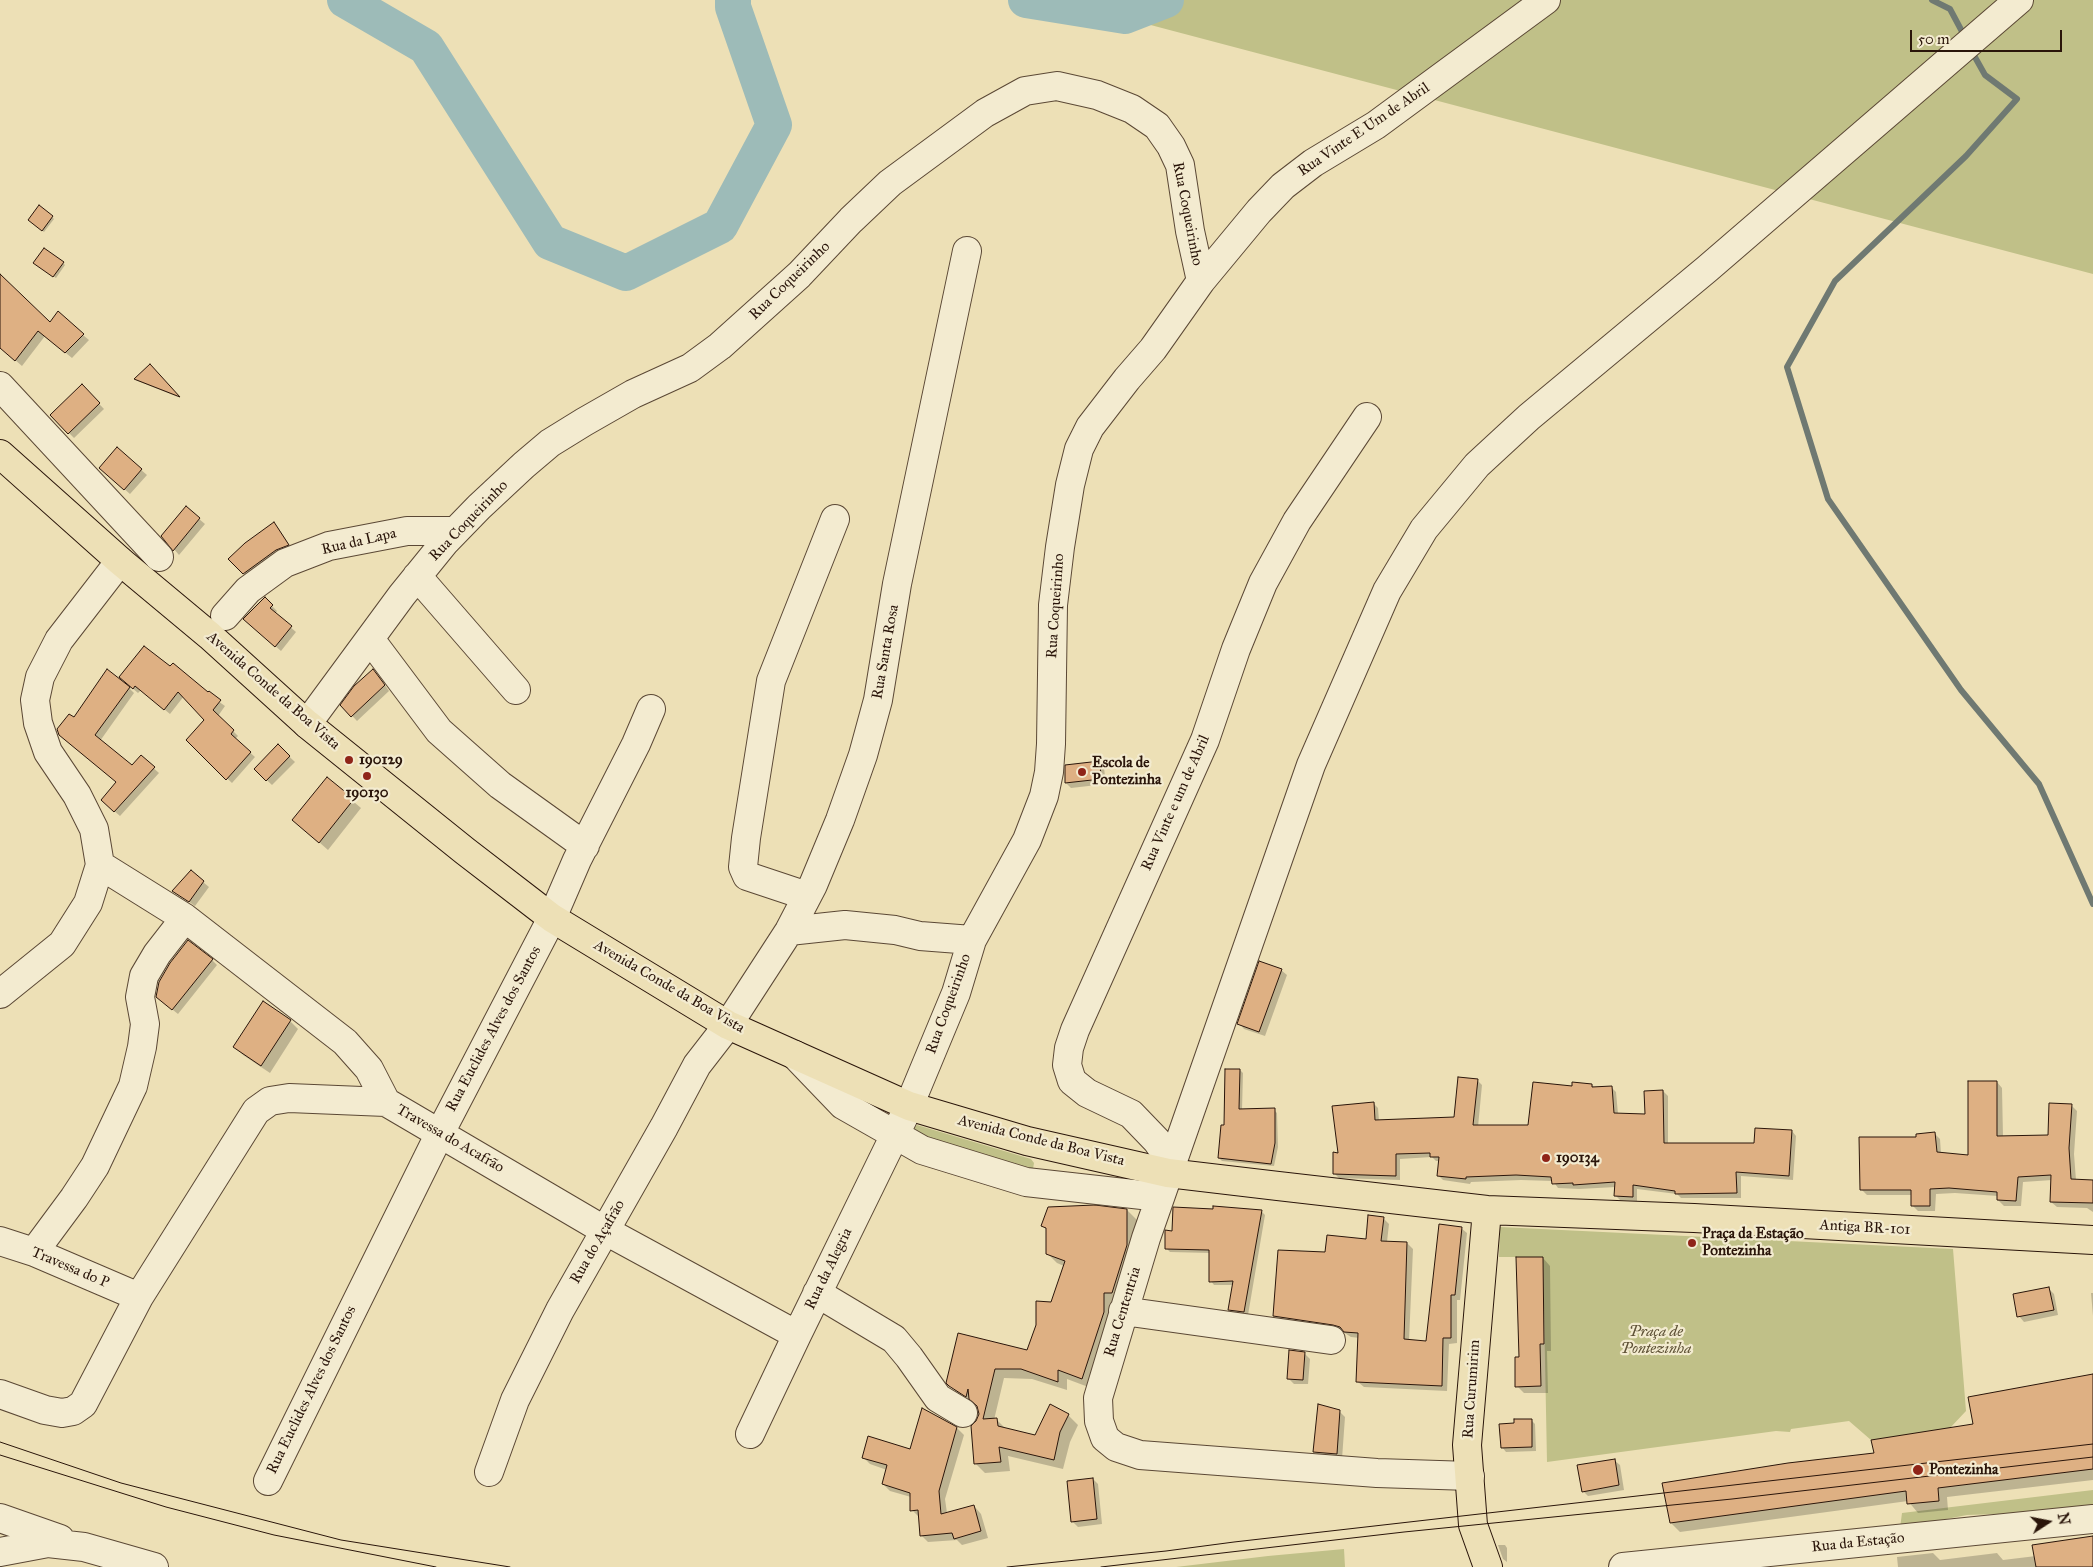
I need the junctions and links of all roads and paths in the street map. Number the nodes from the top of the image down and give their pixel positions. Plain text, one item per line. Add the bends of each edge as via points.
1 (1546, 0) edge
2 (2019, 0) edge
3 (967, 251) dead end
4 (1201, 281) junction
5 (0, 386) edge
6 (1368, 417) dead end
7 (0, 454) edge
8 (835, 519) dead end
9 (455, 531) junction
10 (159, 557) dead end
11 (120, 561) junction
12 (417, 576) junction
13 (225, 616) dead end
14 (370, 639) junction
15 (516, 690) dead end
16 (650, 709) dead end
17 (308, 724) junction
18 (584, 846) junction
19 (100, 865) junction
20 (807, 896) junction
21 (185, 918) junction
22 (552, 918) junction
23 (789, 931) junction
24 (972, 940) junction
25 (0, 994) edge
26 (728, 1024) junction
27 (793, 1052) junction
28 (386, 1102) junction
29 (909, 1106) junction
30 (440, 1133) junction
31 (895, 1136) junction
32 (1051, 1146) junction
33 (1167, 1178) junction
34 (1041, 1184) junction
35 (1487, 1210) junction
36 (604, 1230) junction
37 (2093, 1240) edge
38 (0, 1241) edge
39 (34, 1252) junction
40 (817, 1293) junction
41 (139, 1297) junction
42 (1123, 1311) junction
43 (797, 1335) junction
44 (1331, 1340) dead end
45 (0, 1394) edge
46 (963, 1413) dead end
47 (750, 1434) dead end
48 (489, 1472) dead end
49 (1470, 1476) junction
50 (268, 1481) dead end
51 (0, 1518) edge
52 (2093, 1520) edge
53 (84, 1546) junction
54 (0, 1552) edge
55 (154, 1567) edge
56 (1488, 1567) edge
57 (1623, 1567) edge

1 - 4 street, Rua Vinte E Um de Abril via 1376,125 1313,163 1283,186
2 - 33 street, Rua Cententria via 1529,417 1477,465 1424,529 1387,590 1311,765
3 - 20 street, Rua Santa Rosa via 897,584 878,700 863,755
4 - 9 street, Rua Coqueirinho via 1180,165 1157,126 1132,109 1097,95 1057,86 1025,91 985,113 890,183 799,275 720,346 690,368 633,394 550,443
4 - 24 street, Rua Coqueirinho via 1153,349 1090,427 1079,449 1067,503 1053,605 1053,713 1044,796 1027,840
5 - 10 street
6 - 33 street, Rua Vinte e um de Abril via 1297,521 1263,583 1204,740 1079,1021 1070,1048 1067,1065 1072,1081 1087,1093 1131,1114 1157,1141
7 - 11 main road, Avenida Conde da Boa Vista
8 - 20 street via 771,680 743,867 747,876
9 - 12 street, Rua Coqueirinho
9 - 13 street, Rua da Lapa via 407,531 329,546 285,564 248,590
11 - 17 main road, Avenida Conde da Boa Vista
11 - 19 street via 59,640 40,677 36,700 38,722 48,752 77,795 94,829
12 - 14 street, Rua Coqueirinho
12 - 15 street
14 - 17 street, Rua Coqueirinho
14 - 18 street via 439,731 500,785
16 - 18 street, Rua Euclides Alves dos Santos via 636,744
17 - 22 main road, Avenida Conde da Boa Vista
18 - 22 street, Rua Euclides Alves dos Santos
19 - 21 street
19 - 25 street via 88,903 62,944
20 - 23 street, Rua Santa Rosa
21 - 28 street via 345,1042 369,1069
21 - 39 street via 144,976 140,997 145,1024 134,1086 95,1166
22 - 26 main road, Avenida Conde da Boa Vista
22 - 30 street, Rua Euclides Alves dos Santos
23 - 24 street via 845,925
23 - 26 street, Rua Santa Rosa
24 - 29 street, Rua Coqueirinho via 956,993
26 - 27 main road, Avenida Conde da Boa Vista
26 - 36 street, Rua do Açafrão via 697,1065
27 - 29 main road, Avenida Conde da Boa Vista
27 - 31 street via 843,1105
28 - 30 street, Travessa do Acafrão
28 - 41 street, Travessa do Acafrão via 289,1098 270,1101 256,1111
29 - 31 street, Rua da Alegria
29 - 32 main road, Avenida Conde da Boa Vista
30 - 36 street, Travessa do Acafrão
30 - 50 street, Rua Euclides Alves dos Santos
31 - 34 street via 922,1150
31 - 40 street, Rua da Alegria
32 - 33 main road, Avenida Conde da Boa Vista
32 - 34 street
33 - 34 street
33 - 35 main road, Avenida Conde da Boa Vista
33 - 42 street, Rua Cententria
35 - 37 main road, Antiga BR-101
35 - 49 main road, Rua Curumirim via 1467,1444
36 - 43 street, Travessa do Acafrão
36 - 48 street, Rua do Açafrão via 515,1400
38 - 39 street, Travessa do P
39 - 41 street, Travessa do P
40 - 43 street, Rua da Alegria
40 - 46 street via 894,1339 938,1398
41 - 45 street, Travessa do Acafrão via 83,1404 62,1413
42 - 44 street
42 - 49 street, Rua Cententria via 1098,1398 1099,1421 1105,1438 1116,1447 1140,1455 1377,1473
43 - 47 street, Rua da Alegria
49 - 56 main road, Rua Curumirim via 1473,1525
51 - 53 street
52 - 57 street, Rua da Estação
53 - 54 street via 48,1543
53 - 55 street

